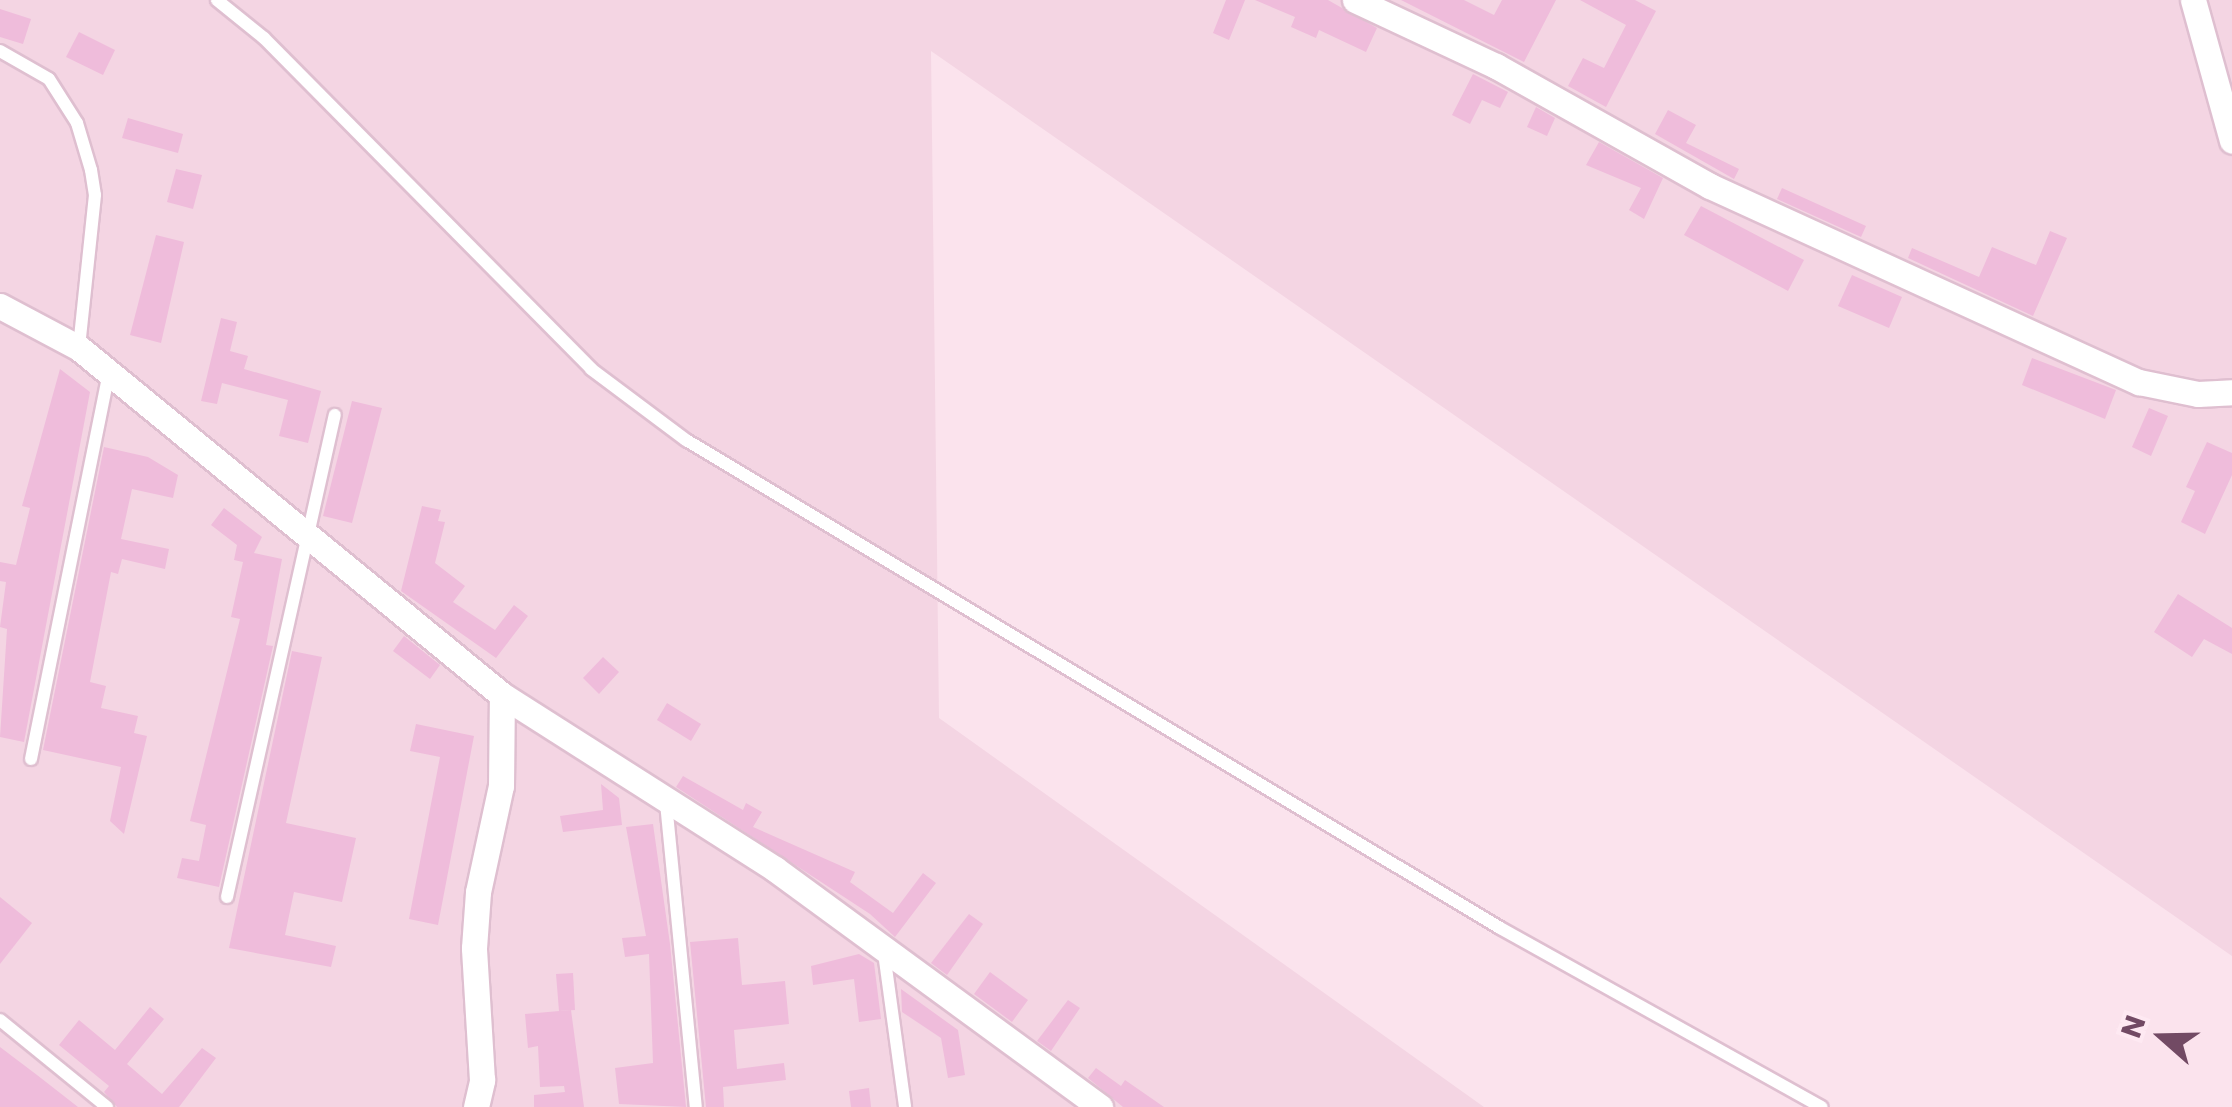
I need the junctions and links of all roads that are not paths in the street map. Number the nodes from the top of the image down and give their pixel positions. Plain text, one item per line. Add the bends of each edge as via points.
1 (217, 0) edge
2 (1356, 0) edge
3 (2193, 0) edge
4 (0, 51) edge
5 (2232, 141) edge
6 (0, 306) edge
7 (79, 348) junction
8 (108, 376) junction
9 (2232, 392) edge
10 (335, 415) dead end
11 (303, 536) junction
12 (502, 695) junction
13 (30, 759) dead end
14 (666, 804) junction
15 (227, 896) dead end
16 (883, 946) junction
17 (0, 1020) edge
18 (1074, 1097) edge
19 (107, 1107) edge
20 (476, 1107) edge
21 (696, 1107) edge
22 (904, 1107) edge
23 (1100, 1107) edge
24 (1822, 1107) edge

1 - 24 lane via 264,38 591,369 686,440 1500,928
2 - 9 street via 1496,66 1710,186 2140,382 2198,394
3 - 5 street
4 - 7 lane via 49,79 78,122 92,170
6 - 7 street
7 - 8 street
8 - 11 street
8 - 13 lane
10 - 11 lane
11 - 12 street
11 - 15 lane
12 - 14 street
12 - 20 street via 501,786 477,910 482,1080
14 - 16 street via 775,869
14 - 21 lane
16 - 18 street
16 - 22 lane
17 - 19 lane
18 - 23 street

